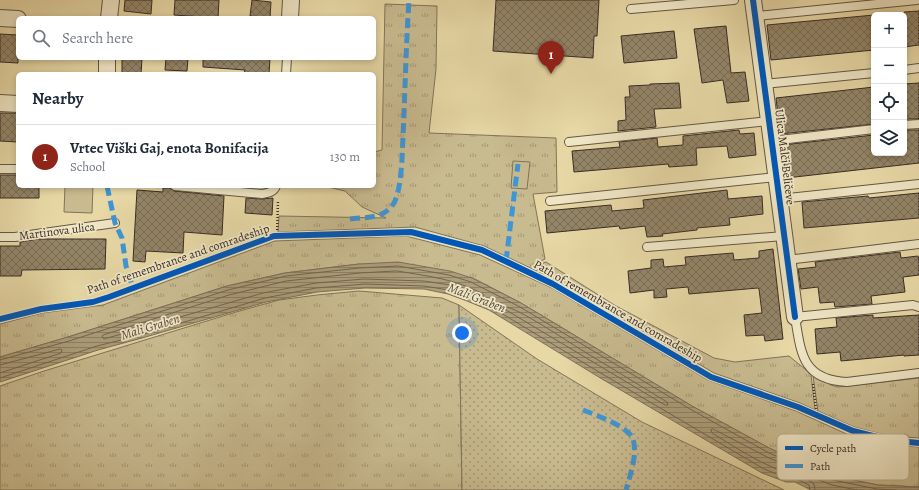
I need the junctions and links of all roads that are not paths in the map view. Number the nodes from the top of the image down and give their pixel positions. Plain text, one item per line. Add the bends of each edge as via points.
1 (111, 0) edge
2 (291, 0) edge
3 (734, 0) edge
4 (753, 0) edge
5 (917, 0) edge
6 (631, 9) dead end
7 (109, 16) edge
8 (290, 16) edge
9 (756, 16) junction
10 (0, 18) edge
11 (16, 19) edge
12 (107, 60) edge
13 (287, 60) edge
14 (919, 68) edge
15 (907, 70) edge
16 (107, 72) edge
17 (286, 72) edge
18 (871, 73) edge
19 (764, 84) junction
20 (0, 103) edge
21 (16, 104) edge
22 (769, 121) junction
23 (919, 124) edge
24 (907, 125) edge
25 (871, 129) edge
26 (771, 140) junction
27 (569, 142) dead end
28 (0, 169) edge
29 (16, 170) edge
30 (776, 177) junction
31 (919, 184) edge
32 (197, 188) edge
33 (277, 190) edge
34 (779, 199) junction
35 (550, 201) dead end
36 (115, 223) dead end
37 (784, 236) junction
38 (0, 237) edge
39 (919, 244) edge
40 (647, 247) dead end
41 (787, 260) junction
42 (919, 307) edge
43 (795, 317) junction
44 (919, 373) edge

1 - 7 street
2 - 8 street
3 - 6 lane
4 - 9 street, Ulica Malči Beličeve
5 - 9 lane
9 - 19 street, Ulica Malči Beličeve
10 - 11 street
12 - 16 street
13 - 17 lane
14 - 15 lane
18 - 19 lane
19 - 22 street, Ulica Malči Beličeve
20 - 21 street
22 - 26 street, Ulica Malči Beličeve
22 - 27 lane, Ulica Malči Beličeve
23 - 24 lane
25 - 26 lane
26 - 30 street, Ulica Malči Beličeve
28 - 29 lane
30 - 34 street, Ulica Malči Beličeve
30 - 35 lane, Ulica Malči Beličeve
31 - 34 lane
32 - 33 lane via 262,194
34 - 37 street, Ulica Malči Beličeve
36 - 38 lane, Martinova ulica
37 - 40 lane
37 - 41 street, Ulica Malči Beličeve
39 - 41 lane
41 - 43 street, Ulica Malči Beličeve
42 - 43 lane via 913,305
43 - 44 lane, Ulica Malči Beličeve via 800,349 806,364 826,378 841,381

